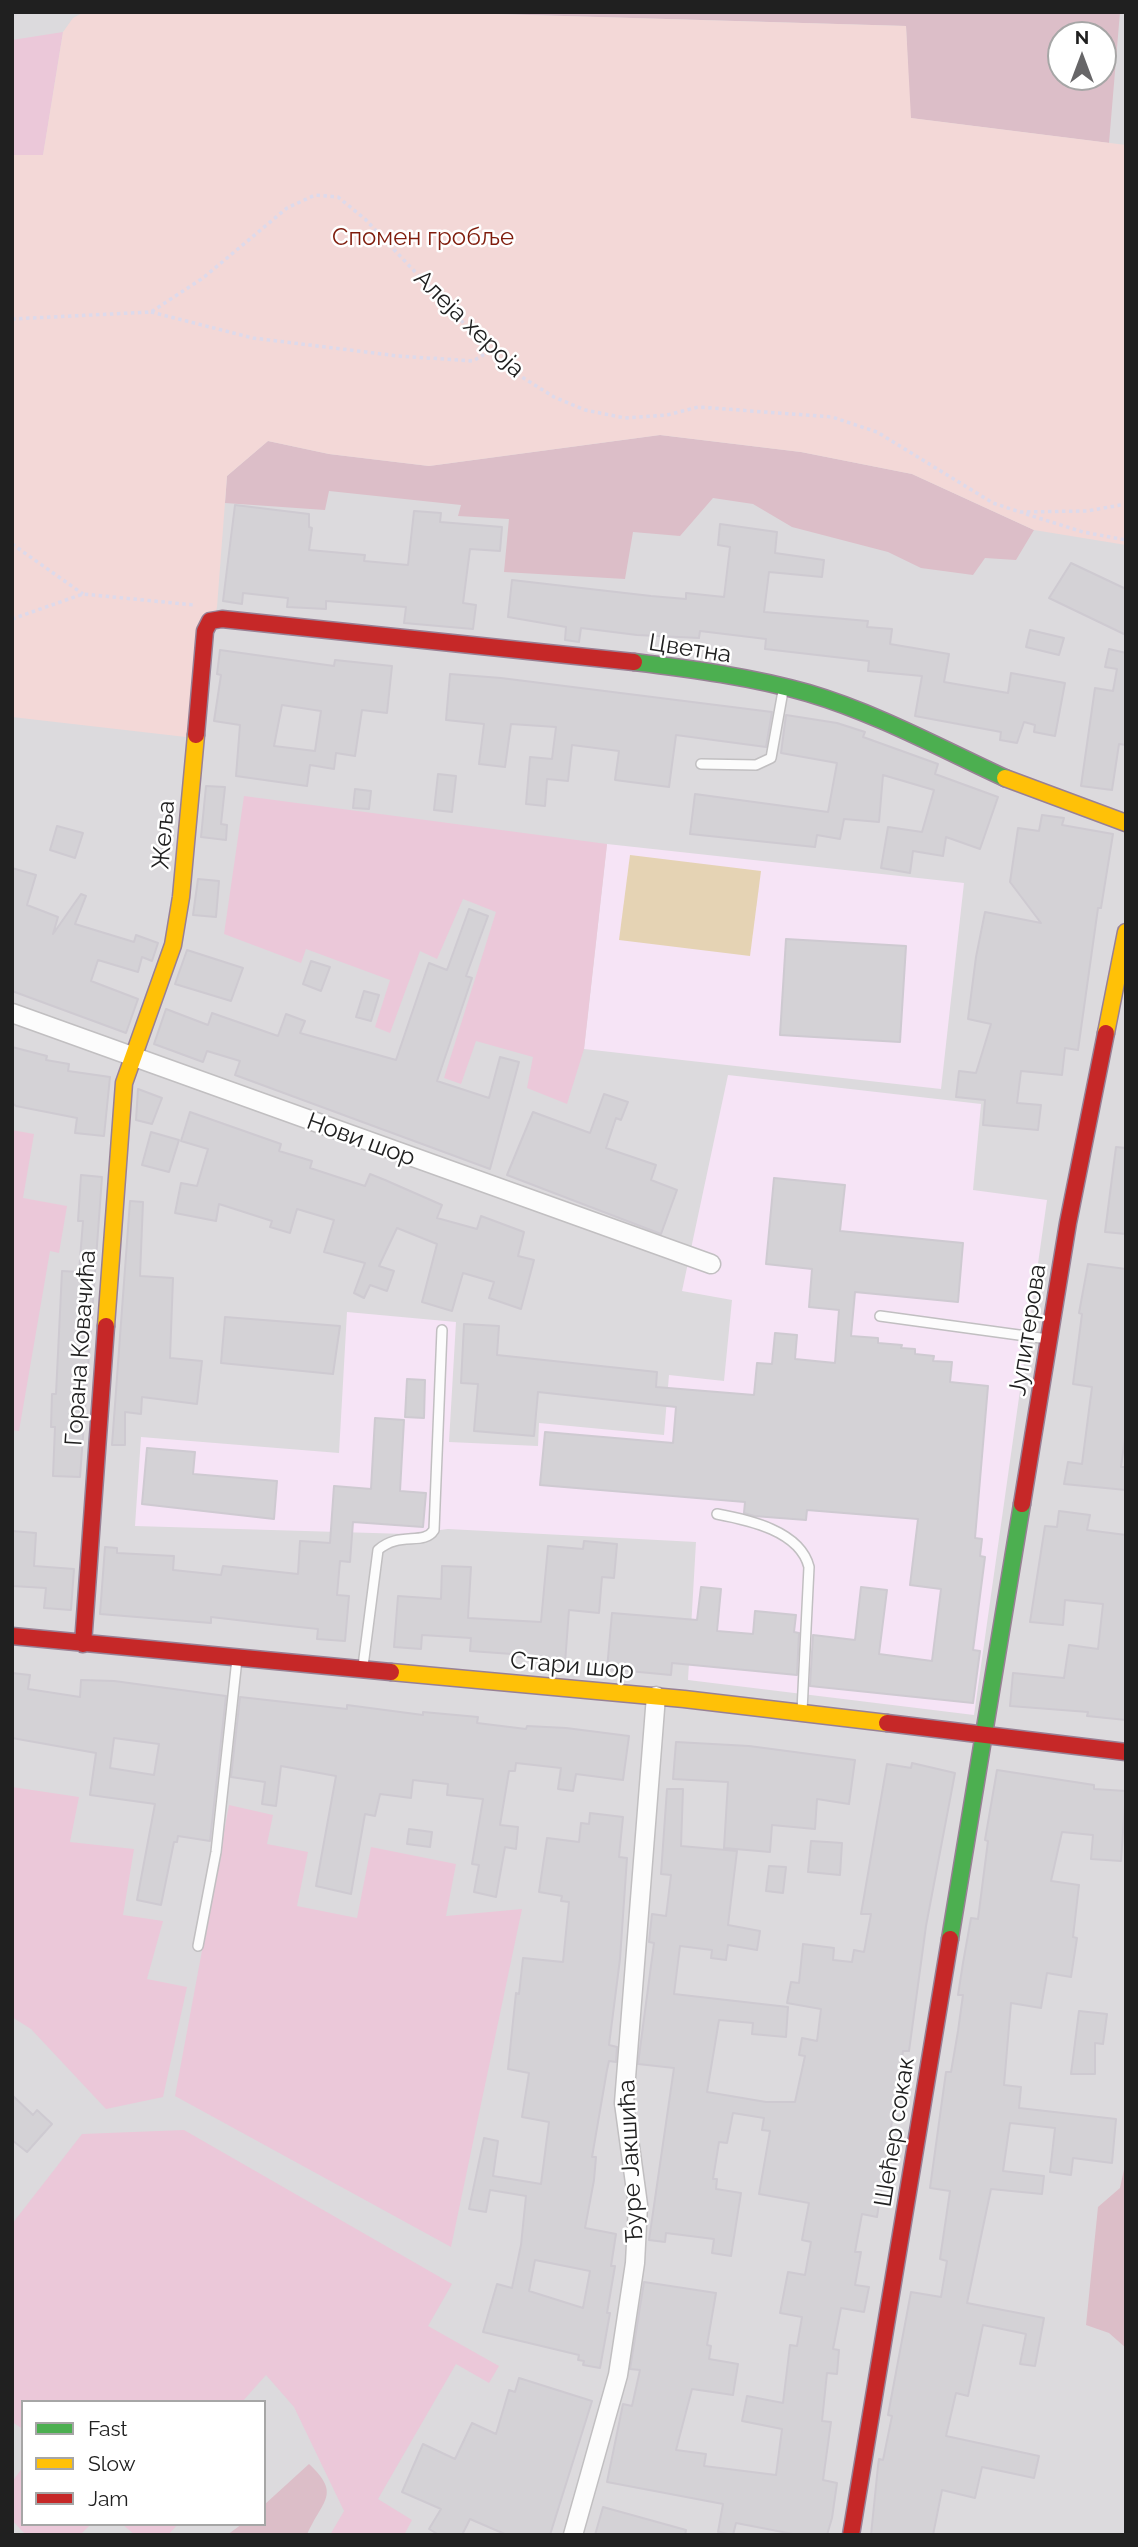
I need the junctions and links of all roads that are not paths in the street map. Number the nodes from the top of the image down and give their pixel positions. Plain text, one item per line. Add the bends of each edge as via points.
1 (222, 619) joint
2 (784, 690) junction
3 (701, 764) dead end
4 (1126, 823) edge
5 (1126, 932) edge
6 (12, 1013) edge
7 (131, 1057) junction
8 (710, 1264) dead end
9 (880, 1316) dead end
10 (442, 1330) dead end
11 (1049, 1339) junction
12 (717, 1514) dead end
13 (12, 1636) edge
14 (83, 1644) junction
15 (237, 1659) junction
16 (362, 1670) junction
17 (656, 1696) junction
18 (802, 1713) junction
19 (985, 1737) junction
20 (1126, 1752) edge
21 (198, 1946) dead end
22 (573, 2535) edge
23 (851, 2535) edge

1 - 2 street, Цветна via 687,668
1 - 7 street, Жеља via 211,621 205,631 173,945
2 - 3 lane via 771,758 756,765
2 - 4 street, Цветна via 859,711 1014,782
5 - 11 street, Јупитерова
6 - 7 street, Нови шор
7 - 8 street, Нови шор
7 - 14 street, Горана Ковачића via 120,1119
9 - 11 lane
10 - 16 lane via 434,1530 423,1538 394,1538 378,1550
11 - 19 street, Јупитерова
12 - 18 lane via 771,1530 806,1555
13 - 14 street, Стари шор
14 - 15 street, Стари шор
15 - 16 street, Стари шор
15 - 21 lane via 216,1852
16 - 17 street, Стари шор
17 - 18 street, Стари шор
17 - 22 street, Ђуре Јакшића via 624,2103 638,2205 635,2263 618,2375
18 - 19 street, Стари шор
19 - 20 street, Стари шор
19 - 23 street, Шећер сокак

